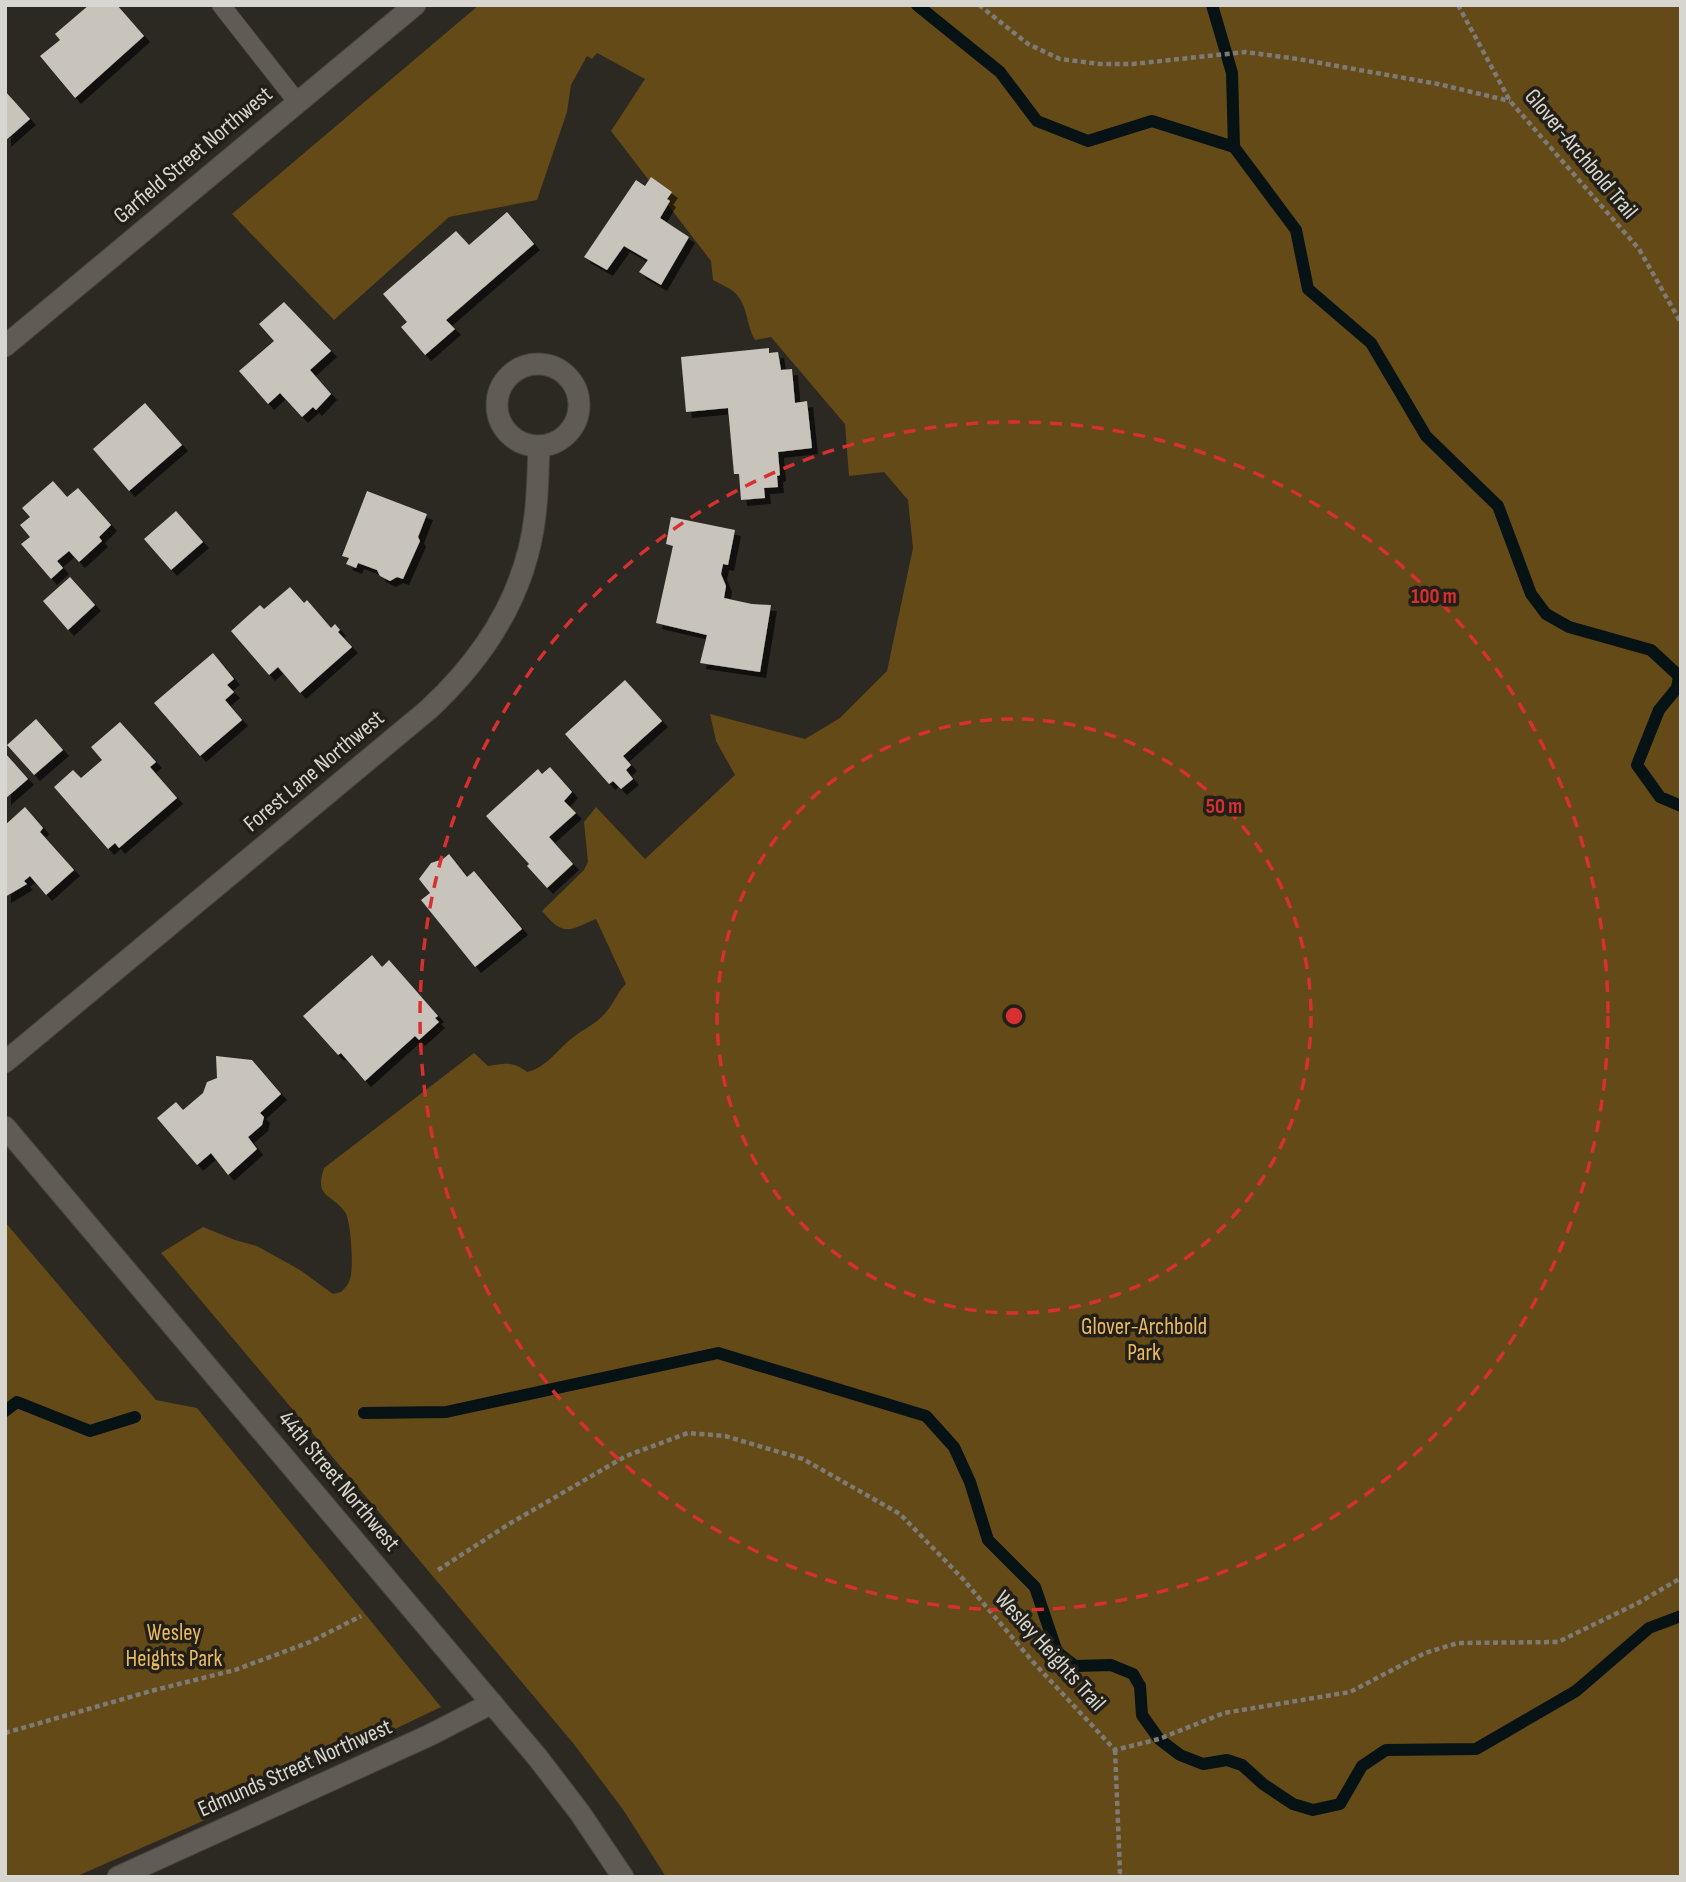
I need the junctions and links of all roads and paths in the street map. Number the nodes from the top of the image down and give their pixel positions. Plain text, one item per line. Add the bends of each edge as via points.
1 (221, 5) edge
2 (415, 5) edge
3 (979, 5) edge
4 (1458, 5) edge
5 (1510, 101) junction
6 (298, 103) junction
7 (1681, 323) edge
8 (5, 346) edge
9 (539, 446) dead end
10 (5, 1062) edge
11 (5, 1127) edge
12 (438, 1570) dead end
13 (1681, 1578) edge
14 (361, 1616) dead end
15 (492, 1703) junction
16 (5, 1732) edge
17 (1115, 1750) junction
18 (118, 1877) edge
19 (623, 1877) edge
20 (1117, 1877) edge

1 - 6 lane
2 - 6 street, Garfield Street Northwest
3 - 5 path via 1028,44 1060,59 1133,64 1245,52 1298,58
4 - 5 path, Glover-Archbold Trail
5 - 7 path, Glover-Archbold Trail via 1639,249
6 - 8 street, Garfield Street Northwest
9 - 10 street, Forest Lane Northwest via 535,516 520,580 490,640 467,671 429,709
11 - 15 street, 44th Street Northwest
12 - 17 path, Wesley Heights Trail via 626,1456 688,1433 724,1436 803,1459 900,1514
13 - 17 path via 1558,1642 1458,1643 1425,1653 1350,1692 1224,1713 1159,1739
14 - 16 path via 310,1642 235,1670
15 - 18 street, Edmunds Street Northwest
15 - 19 street, 44th Street Northwest via 580,1813
17 - 20 path

